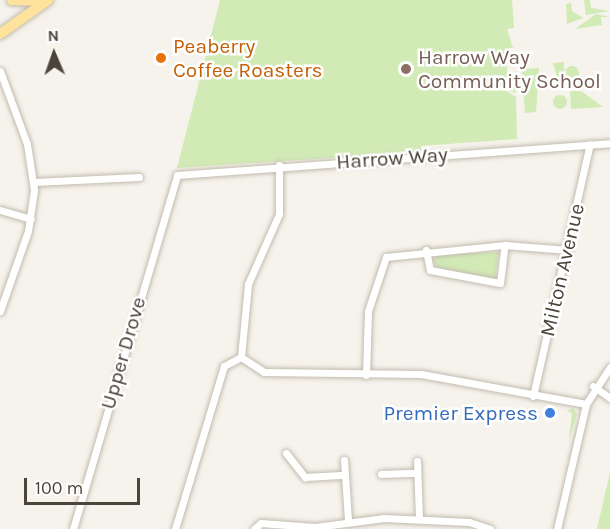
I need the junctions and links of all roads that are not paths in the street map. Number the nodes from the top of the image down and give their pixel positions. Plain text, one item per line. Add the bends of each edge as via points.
1 (12, 0) edge
2 (47, 0) edge
3 (0, 34) edge
4 (0, 71) edge
5 (0, 96) edge
6 (9, 105) junction
7 (610, 143) edge
8 (590, 144) junction
9 (279, 165) junction
10 (139, 177) dead end
11 (175, 177) joint
12 (34, 182) junction
13 (0, 210) edge
14 (31, 219) junction
15 (505, 245) junction
16 (426, 250) junction
17 (568, 250) junction
18 (0, 309) edge
19 (241, 357) junction
20 (610, 367) edge
21 (366, 375) junction
22 (593, 386) junction
23 (533, 396) junction
24 (610, 398) edge
25 (586, 404) junction
26 (286, 453) dead end
27 (344, 460) dead end
28 (417, 460) dead end
29 (417, 473) junction
30 (381, 474) dead end
31 (341, 475) junction
32 (419, 519) junction
33 (348, 521) junction
34 (73, 529) edge
35 (175, 529) edge
36 (254, 529) edge
37 (490, 529) edge
38 (557, 529) edge

1 - 2 main road
2 - 3 main road
4 - 6 street
5 - 6 street
6 - 12 street via 27,144
7 - 8 street, Harrow Way
8 - 9 street, Harrow Way
8 - 17 street, Milton Avenue
9 - 11 street, Harrow Way
9 - 19 street via 279,214 248,284
10 - 12 street
11 - 34 street, Upper Drove
12 - 14 street
13 - 14 street
14 - 18 street
15 - 16 street
15 - 16 street via 500,283 430,270
15 - 17 street
16 - 21 street via 382,260 368,311
17 - 23 street, Milton Avenue
19 - 21 street via 264,372
19 - 35 street via 224,366
20 - 22 street
21 - 23 street via 421,374
22 - 24 street
22 - 25 street
23 - 25 street
25 - 38 street
26 - 31 street via 304,477
27 - 31 street
28 - 29 street
29 - 30 street
29 - 32 street
31 - 33 street
32 - 33 street
32 - 37 street via 469,522
33 - 36 street via 315,527 261,523

